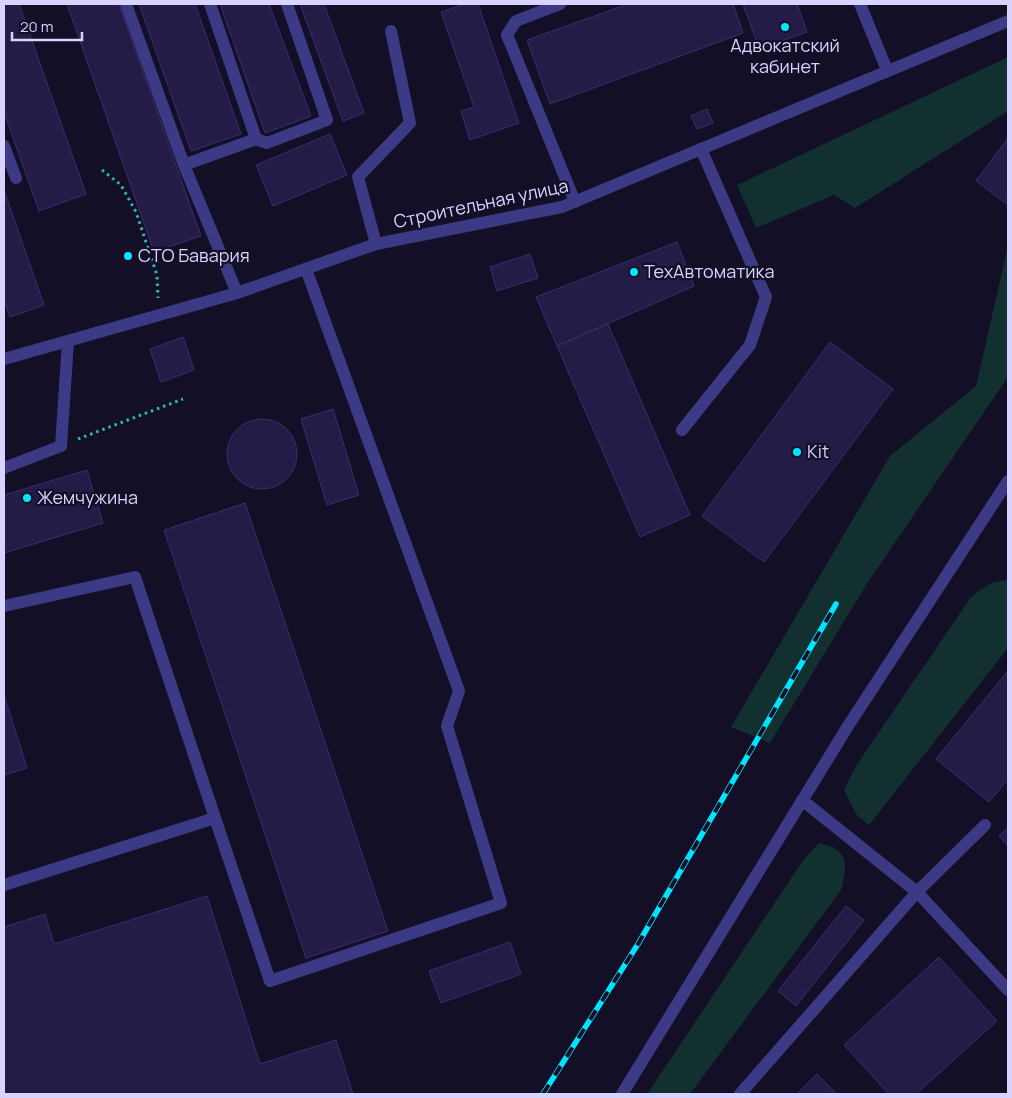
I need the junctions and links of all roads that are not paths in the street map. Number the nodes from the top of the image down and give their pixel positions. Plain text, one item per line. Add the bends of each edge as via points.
1 (126, 4) edge
2 (210, 4) edge
3 (287, 4) edge
4 (560, 4) edge
5 (860, 4) edge
6 (1008, 21) edge
7 (391, 31) dead end
8 (888, 70) junction
9 (256, 139) junction
10 (4, 146) edge
11 (701, 149) junction
12 (184, 164) junction
13 (16, 178) dead end
14 (575, 202) junction
15 (376, 244) junction
16 (306, 269) junction
17 (237, 293) junction
18 (68, 340) junction
19 (4, 359) edge
20 (682, 430) dead end
21 (4, 468) edge
22 (1008, 482) edge
23 (4, 606) edge
24 (802, 800) junction
25 (214, 818) junction
26 (985, 825) dead end
27 (4, 885) edge
28 (917, 892) junction
29 (1008, 990) edge
30 (622, 1094) edge
31 (740, 1094) edge

1 - 12 street
2 - 9 street
3 - 9 street via 327,120 267,143
4 - 14 street via 516,21 507,35
5 - 8 street
6 - 8 street, Строительная улица
7 - 15 street via 410,123 358,177
8 - 11 street, Строительная улица
9 - 12 street
10 - 13 street
11 - 14 street, Строительная улица
11 - 20 street via 766,297 750,345
12 - 17 street
14 - 15 street, Строительная улица
15 - 16 street, Строительная улица
16 - 17 street, Строительная улица
16 - 25 street via 459,691 447,726 501,903 270,981
17 - 18 street, Строительная улица
18 - 19 street, Строительная улица
18 - 21 street via 61,446
22 - 24 street
23 - 25 street via 135,577
24 - 28 street
24 - 30 street
25 - 27 street
26 - 28 street
28 - 29 street
28 - 31 street

